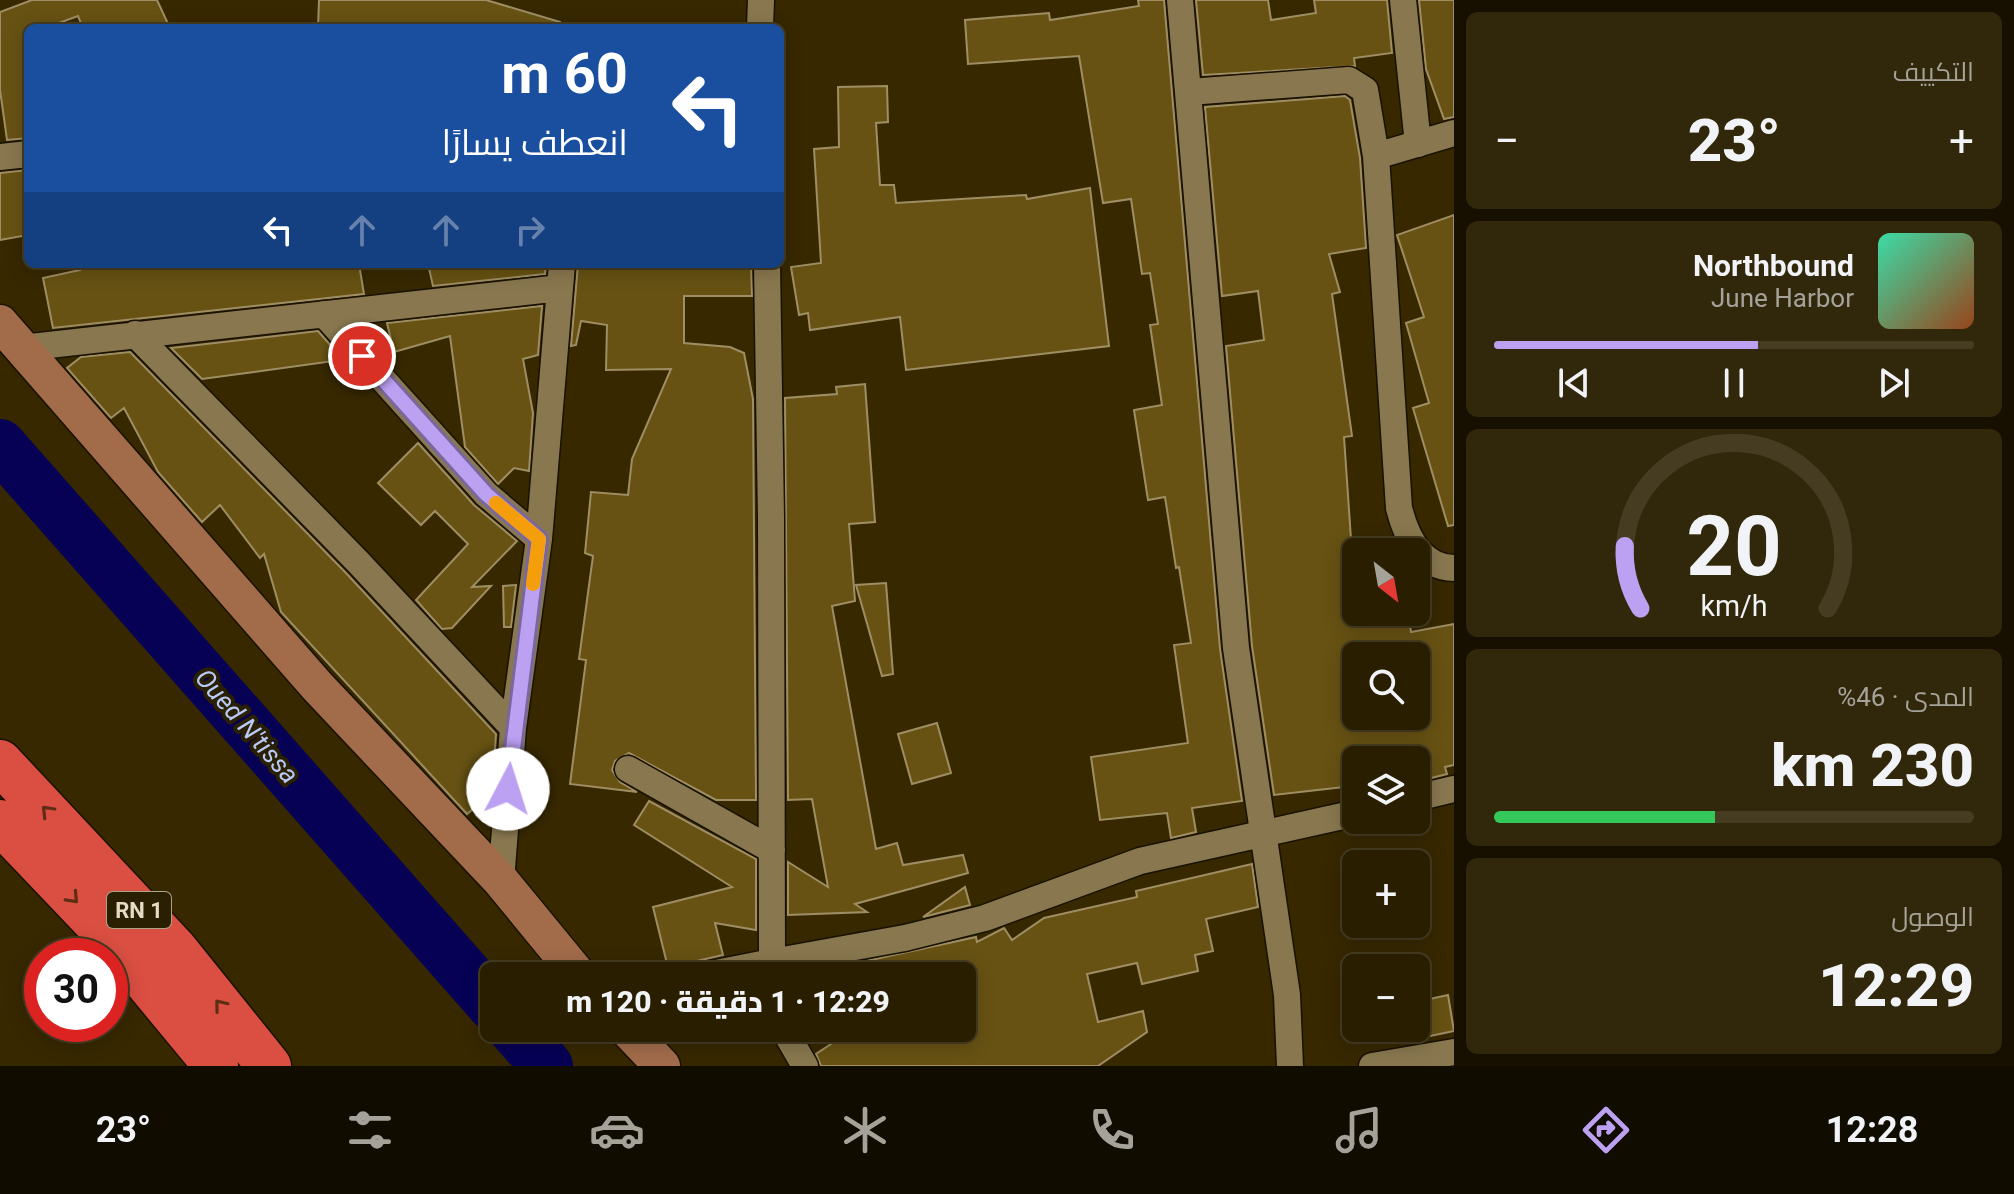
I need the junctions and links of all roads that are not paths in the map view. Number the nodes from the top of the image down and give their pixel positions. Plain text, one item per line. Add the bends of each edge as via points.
1 (761, 0) edge
2 (1180, 0) edge
3 (1403, 0) edge
4 (760, 24) edge
5 (1189, 92) junction
6 (1454, 133) edge
7 (1418, 144) junction
8 (24, 154) edge
9 (1376, 156) junction
10 (0, 157) edge
11 (767, 268) edge
12 (561, 276) edge
13 (324, 314) junction
14 (135, 334) junction
15 (11, 336) edge
16 (539, 539) junction
17 (1454, 568) edge
18 (513, 728) junction
19 (0, 762) edge
20 (628, 769) dead end
21 (1454, 789) edge
22 (1430, 795) edge
23 (1342, 816) edge
24 (0, 822) edge
25 (1261, 836) junction
26 (772, 850) junction
27 (501, 881) junction
28 (568, 962) edge
29 (772, 962) edge
30 (802, 962) edge
31 (639, 1042) edge
32 (791, 1042) edge
33 (1454, 1052) edge
34 (216, 1066) edge
35 (269, 1066) edge
36 (662, 1066) edge
37 (805, 1066) edge
38 (1290, 1066) edge
39 (1372, 1066) edge

1 - 4 street
2 - 5 street
3 - 7 street
5 - 9 street via 1355,81 1369,98
5 - 25 street via 1236,648
6 - 7 street
7 - 9 street
8 - 10 street
9 - 17 street via 1399,508 1421,555
11 - 26 street
12 - 13 street
12 - 16 street
13 - 14 street
13 - 16 street via 486,494
14 - 15 street
14 - 18 street
15 - 27 main road via 317,686
16 - 18 street
18 - 27 street
35 -> 19 highway, RN 1 via 175,949
20 - 26 street
21 - 22 street
23 - 25 street
24 -> 34 highway, RN 1 via 106,933
25 - 30 street via 1140,861 985,918
25 - 38 street via 1287,995
26 - 29 street
27 - 28 main road
31 - 36 main road
32 - 37 street
33 - 39 street

